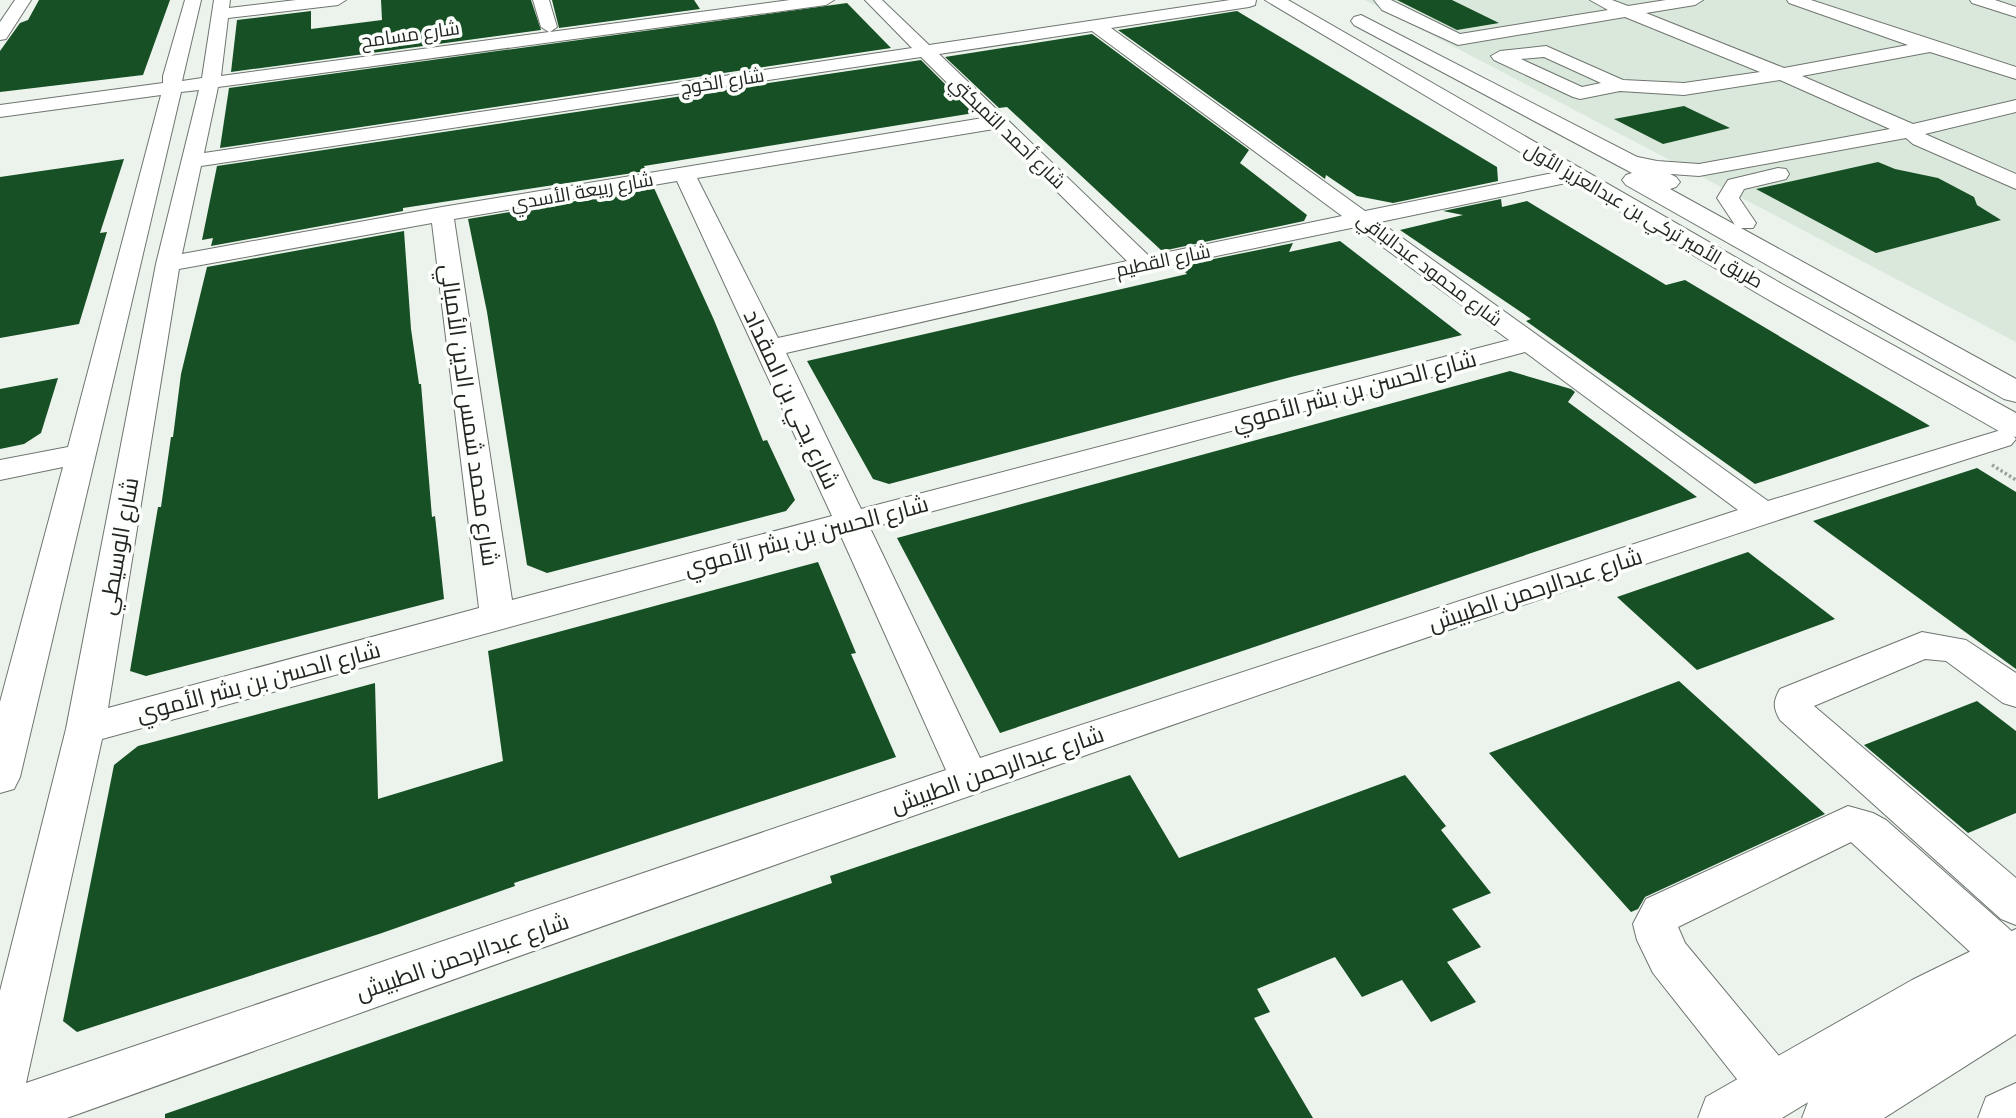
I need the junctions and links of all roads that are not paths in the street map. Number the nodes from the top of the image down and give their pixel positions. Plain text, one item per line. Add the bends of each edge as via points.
1 (338, 0) edge
2 (541, 0) edge
3 (760, 0) edge
4 (826, 0) edge
5 (873, 0) edge
6 (1274, 0) edge
7 (1382, 0) edge
8 (1598, 0) edge
9 (1695, 0) edge
10 (1795, 0) edge
11 (1978, 0) edge
12 (1248, 1) edge
13 (22, 3) edge
14 (211, 5) edge
15 (0, 7) edge
16 (1549, 8) dead end
17 (1327, 10) edge
18 (1626, 11) junction
19 (2016, 12) edge
20 (1573, 20) junction
21 (1097, 26) junction
22 (549, 27) junction
23 (0, 35) edge
24 (1484, 36) junction
25 (1933, 46) junction
26 (923, 50) junction
27 (2016, 73) edge
28 (1782, 74) junction
29 (212, 76) junction
30 (1405, 81) junction
31 (172, 82) junction
32 (0, 98) edge
33 (2016, 106) edge
34 (0, 111) edge
35 (2016, 120) edge
36 (997, 121) junction
37 (1915, 135) junction
38 (1760, 159) junction
39 (195, 160) junction
40 (1628, 161) junction
41 (684, 173) junction
42 (1786, 173) junction
43 (1558, 178) junction
44 (2016, 182) edge
45 (442, 214) junction
46 (1364, 219) junction
47 (1745, 223) junction
48 (168, 264) junction
49 (1144, 264) junction
50 (1528, 343) junction
51 (770, 348) junction
52 (2016, 365) edge
53 (2016, 391) edge
54 (2011, 438) edge
55 (81, 454) junction
56 (0, 470) edge
57 (1763, 513) junction
58 (850, 524) junction
59 (497, 616) junction
60 (2016, 692) edge
61 (85, 729) junction
62 (6, 733) edge
63 (0, 777) edge
64 (970, 778) junction
65 (2014, 955) edge
66 (0, 1090) edge
67 (1776, 1090) junction
68 (2016, 1112) edge
69 (0, 1117) edge
70 (1727, 1118) edge
71 (1831, 1118) edge
72 (2007, 1118) edge

1 - 14 street
2 - 22 street
3 - 22 street, شارع مسامح
4 - 29 street, شارع مسامح
5 - 26 street, شارع أحمد التمبكتي
6 - 17 main road, طريق الأمير تركي بن عبدالعزيز الأول
7 - 24 street via 1458,40
8 - 18 street
9 - 18 street
10 - 25 street
11 - 19 street
12 - 21 street, شارع الخوج
12 - 30 main road
13 - 15 street
13 - 23 street
14 - 29 street, شارع الوسيطي
14 - 31 street
16 - 20 street
17 - 30 main road, طريق الأمير تركي بن عبدالعزيز الأول
17 - 40 main road
17 - 53 main road, طريق الأمير تركي بن عبدالعزيز الأول
18 - 20 street
18 - 28 street
20 - 24 street
21 - 26 street, شارع الخوج
21 - 46 street, شارع محمود عبدالباقي
22 - 29 street, شارع مسامح
24 - 28 street via 1522,54 1500,56 1580,93 1620,85 1684,89
25 - 27 street
25 - 28 street
26 - 36 street, شارع أحمد التمبكتي
26 - 39 street, شارع الخوج
28 - 37 street
29 - 31 street, شارع مسامح
29 - 39 street, شارع الوسيطي
30 - 43 main road
30 - 54 main road, طريق الأمير تركي بن عبدالعزيز الأول via 1772,290
31 - 32 street, شارع مسامح
31 - 34 street, شارع مسامح
31 - 55 street
33 - 37 street
35 - 37 street
36 - 41 street, شارع ربيعة الأسدي
36 - 49 street, شارع أحمد التمبكتي
37 - 38 street
37 - 42 street
37 - 44 street
38 - 40 street via 1699,170
38 - 42 street
39 - 48 street, شارع الوسيطي
40 - 47 main road
41 - 45 street, شارع ربيعة الأسدي
41 - 51 street, شارع يحي بن المقداد
42 - 47 street via 1736,185 1728,198
43 - 46 street, شارع القطيم
43 - 54 main road
45 - 48 street, شارع ربيعة الأسدي
45 - 59 street, شارع محمد شمس الدين الأمبالي
46 - 49 street, شارع القطيم
46 - 50 street, شارع محمود عبدالباقي
47 - 52 main road
48 - 61 street, شارع الوسيطي
49 - 51 street, شارع القطيم
50 - 57 street, شارع محمود عبدالباقي
50 - 58 street, شارع الحسن بن بشر الأموي
51 - 58 street, شارع يحي بن المقداد
54 - 57 street, شارع عبدالرحمن الطبيش
55 - 56 street
55 - 62 street
57 - 64 street, شارع عبدالرحمن الطبيش
58 - 59 street, شارع الحسن بن بشر الأموي
58 - 64 street, شارع يحي بن المقداد
59 - 61 street, شارع الحسن بن بشر الأموي
60 - 65 street via 1953,649 1922,645 1793,699 1793,709
61 - 66 street, شارع الوسيطي
62 - 63 street
64 - 69 street, شارع عبدالرحمن الطبيش
65 - 67 main road via 1931,998
65 - 67 street via 1858,825 1848,824 1662,913 1655,924 1669,958
65 - 71 main road
67 - 70 main road
68 - 72 main road

